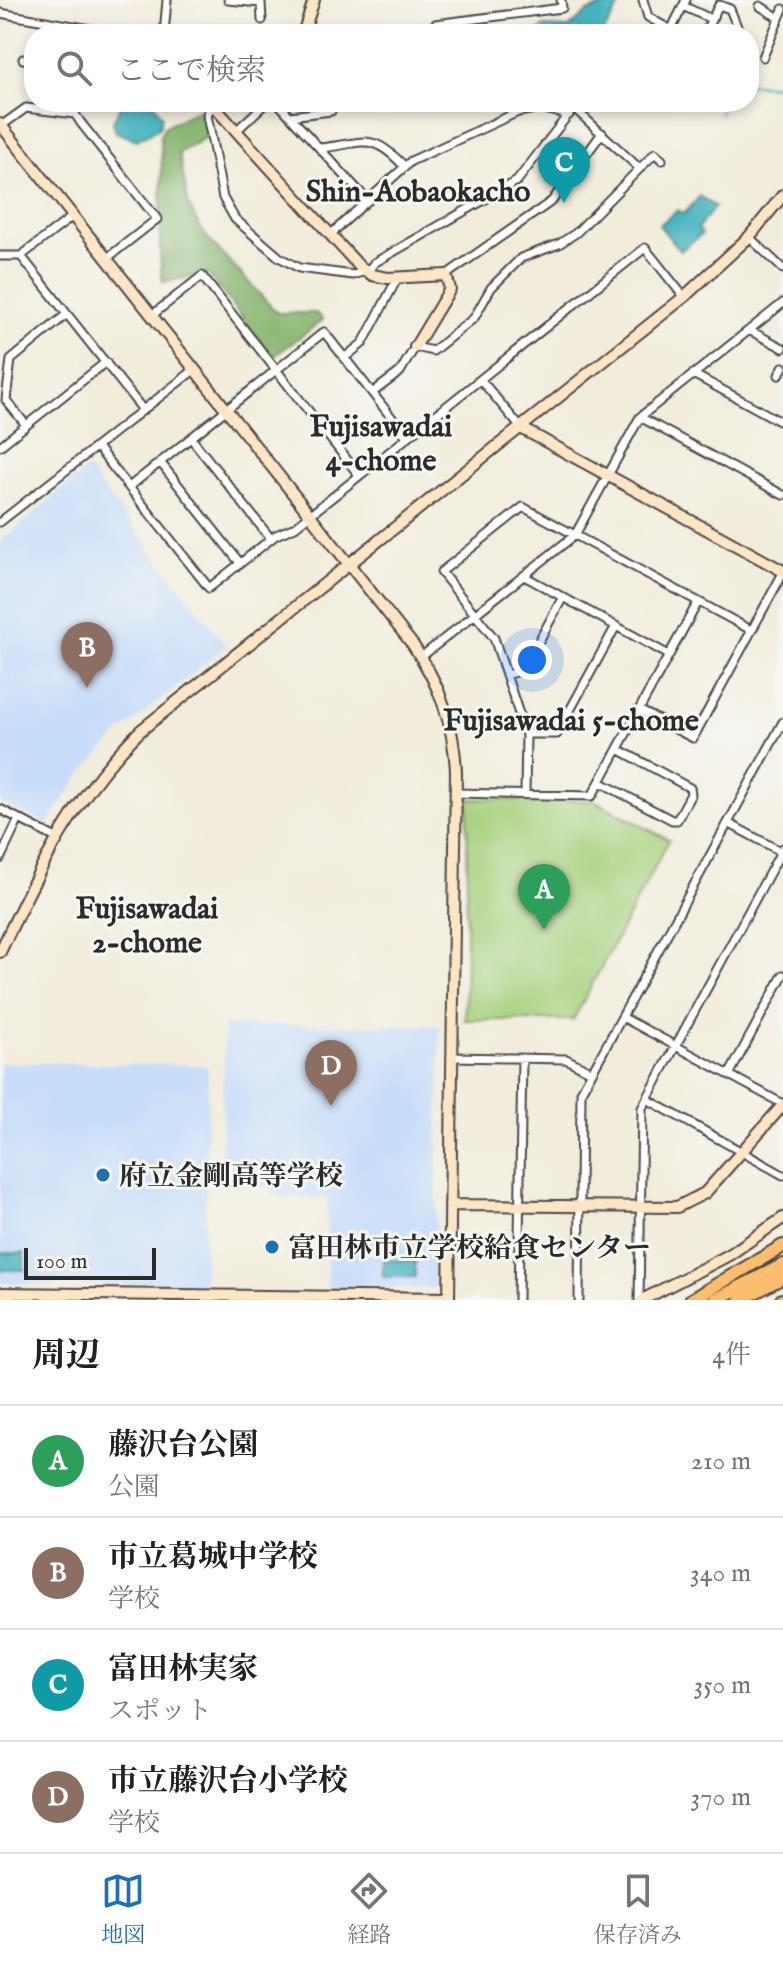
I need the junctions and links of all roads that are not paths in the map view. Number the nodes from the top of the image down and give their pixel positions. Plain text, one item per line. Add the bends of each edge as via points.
1 (167, 0) edge
2 (228, 0) edge
3 (314, 0) edge
4 (561, 0) edge
5 (643, 0) edge
6 (261, 1) edge
7 (685, 3) edge
8 (760, 6) dead end
9 (783, 9) edge
10 (0, 13) edge
11 (779, 18) junction
12 (711, 19) junction
13 (262, 20) dead end
14 (47, 21) junction
15 (47, 24) edge
16 (58, 24) edge
17 (165, 24) edge
18 (306, 24) edge
19 (435, 24) edge
20 (660, 24) edge
21 (676, 24) edge
22 (709, 24) edge
23 (736, 24) edge
24 (763, 57) dead end
25 (24, 109) edge
26 (59, 112) edge
27 (208, 112) edge
28 (219, 112) edge
29 (256, 112) edge
30 (286, 112) edge
31 (323, 112) edge
32 (518, 112) edge
33 (571, 112) edge
34 (578, 112) edge
35 (290, 116) junction
36 (0, 125) edge
37 (236, 131) junction
38 (602, 133) junction
39 (320, 148) junction
40 (662, 160) dead end
41 (405, 167) junction
42 (639, 168) junction
43 (783, 195) edge
44 (368, 201) junction
45 (73, 216) junction
46 (331, 234) junction
47 (749, 237) junction
48 (0, 256) edge
49 (21, 256) junction
50 (106, 259) junction
51 (783, 269) edge
52 (369, 270) junction
53 (446, 275) junction
54 (397, 279) junction
55 (684, 297) junction
56 (783, 303) edge
57 (67, 314) junction
58 (151, 316) junction
59 (749, 330) junction
60 (415, 347) junction
61 (783, 348) edge
62 (344, 358) junction
63 (106, 362) junction
64 (194, 370) junction
65 (276, 370) junction
66 (693, 374) junction
67 (481, 380) junction
68 (372, 393) junction
69 (143, 410) junction
70 (226, 410) junction
71 (640, 417) junction
72 (783, 423) edge
73 (26, 425) junction
74 (521, 428) junction
75 (407, 437) junction
76 (191, 438) junction
77 (0, 446) edge
78 (97, 447) junction
79 (160, 462) junction
80 (359, 475) junction
81 (608, 476) junction
82 (129, 487) junction
83 (783, 495) edge
84 (309, 515) junction
85 (0, 522) edge
86 (575, 535) junction
87 (271, 539) junction
88 (240, 563) junction
89 (348, 565) junction
90 (783, 572) edge
91 (524, 576) junction
92 (563, 597) junction
93 (698, 602) junction
94 (475, 614) junction
95 (616, 626) junction
96 (751, 630) junction
97 (669, 655) junction
98 (421, 657) junction
99 (506, 675) junction
100 (639, 710) junction
101 (783, 722) edge
102 (526, 734) junction
103 (618, 749) junction
104 (600, 782) junction
105 (456, 793) junction
106 (525, 794) junction
107 (0, 809) edge
108 (19, 819) junction
109 (728, 823) junction
110 (56, 838) junction
111 (782, 851) edge
112 (0, 859) edge
113 (0, 952) edge
114 (783, 975) edge
115 (622, 1017) junction
116 (676, 1046) junction
117 (452, 1057) junction
118 (522, 1058) junction
119 (592, 1072) junction
120 (729, 1075) junction
121 (647, 1099) junction
122 (783, 1104) edge
123 (743, 1151) junction
124 (783, 1175) edge
125 (450, 1205) junction
126 (520, 1206) junction
127 (580, 1206) junction
128 (640, 1207) junction
129 (783, 1218) edge
130 (783, 1246) edge
131 (783, 1265) edge
132 (783, 1277) edge
133 (0, 1293) edge
134 (248, 1298) edge
135 (317, 1298) edge
136 (449, 1299) edge
137 (518, 1300) edge
138 (579, 1300) edge
139 (641, 1300) edge
140 (691, 1300) edge
141 (715, 1300) edge
142 (740, 1300) edge

1 - 17 street
2 - 6 street
3 - 18 street
4 - 19 street via 562,8
5 - 20 street via 648,17
6 - 13 street
7 - 12 street
7 - 21 street
8 - 11 street
9 - 11 street
10 - 14 street
11 - 24 street
12 - 22 street
12 - 23 street via 719,5 730,9
14 - 15 street
14 - 16 street
25 - 36 street
26 - 50 street via 75,114 157,219
27 - 52 street via 223,198 235,219 299,268 353,275
28 - 37 street
29 - 37 street
30 - 35 street
31 - 35 street
32 - 41 street
33 - 52 street via 517,181
34 - 38 street
35 - 39 street
36 - 45 street
37 - 46 street
38 - 42 street
38 - 53 street via 552,201
39 - 41 street via 375,142
39 - 44 street
40 - 42 street via 655,153
41 - 44 street
42 - 60 street via 576,233 521,258 491,288 474,318 446,341 433,351
43 - 47 street
44 - 46 street
45 - 49 street
45 - 50 street
46 - 52 street
47 - 51 street
47 - 55 street
48 - 49 street
49 - 57 street
50 - 58 street
52 - 54 street
53 - 54 street
53 - 60 street via 450,289
54 - 62 street via 363,343
55 - 67 street via 645,248
55 - 74 street
56 - 59 street
57 - 63 street
57 - 73 street via 11,360 6,400
58 - 64 street
58 - 65 street via 202,276
59 - 61 street
59 - 66 street
60 - 68 street via 400,372
62 - 65 street via 324,332
62 - 68 street
63 - 69 street
63 - 73 street
64 - 69 street
64 - 70 street
65 - 70 street
65 - 80 street
66 - 71 street
66 - 72 street
67 - 74 street
67 - 75 street
68 - 75 street
69 - 78 street
70 - 76 street
70 - 84 street
71 - 81 street
71 - 83 street
73 - 77 street
74 - 81 street
74 - 89 street
75 - 80 street
76 - 79 street
76 - 87 street
78 - 82 street
78 - 85 street
79 - 82 street
79 - 88 street
80 - 84 street
81 - 86 street
81 - 90 street
82 - 88 street via 209,588
84 - 87 street
84 - 89 street
86 - 91 street
86 - 93 street
86 - 94 street via 523,507 443,570
87 - 88 street
89 - 98 street
89 - 110 street via 140,731 93,782
90 - 96 street
91 - 92 street
91 - 94 street
92 - 95 street
92 - 99 street via 523,670
93 - 96 street
93 - 97 street
94 - 98 street
94 - 99 street via 494,638
95 - 97 street
95 - 102 street via 557,734
96 - 100 street via 693,738
97 - 100 street
98 - 105 street via 451,723
99 - 102 street
100 - 103 street
101 - 109 street
102 - 106 street
103 - 104 street
103 - 104 street via 690,788 677,820
104 - 106 street via 592,796
105 - 106 street
105 - 117 street
107 - 108 street
108 - 110 street
108 - 112 street
109 - 111 street
109 - 115 street
110 - 113 street
111 - 116 street
114 - 120 street
115 - 116 street
115 - 119 street
116 - 120 street
116 - 121 street
117 - 118 street
117 - 125 street
118 - 119 street via 566,1059
118 - 126 street
119 - 127 street via 581,1092
120 - 122 street
121 - 123 street
121 - 128 street via 642,1108
122 - 123 street
123 - 124 street
123 - 128 street via 690,1202
125 - 126 street
125 - 136 street
126 - 127 street
126 - 137 street
127 - 128 street
127 - 138 street
128 - 139 street
129 - 139 street via 729,1255
130 - 140 highway
131 - 141 highway
132 - 142 highway
133 - 134 street
134 - 135 street
135 - 136 street

